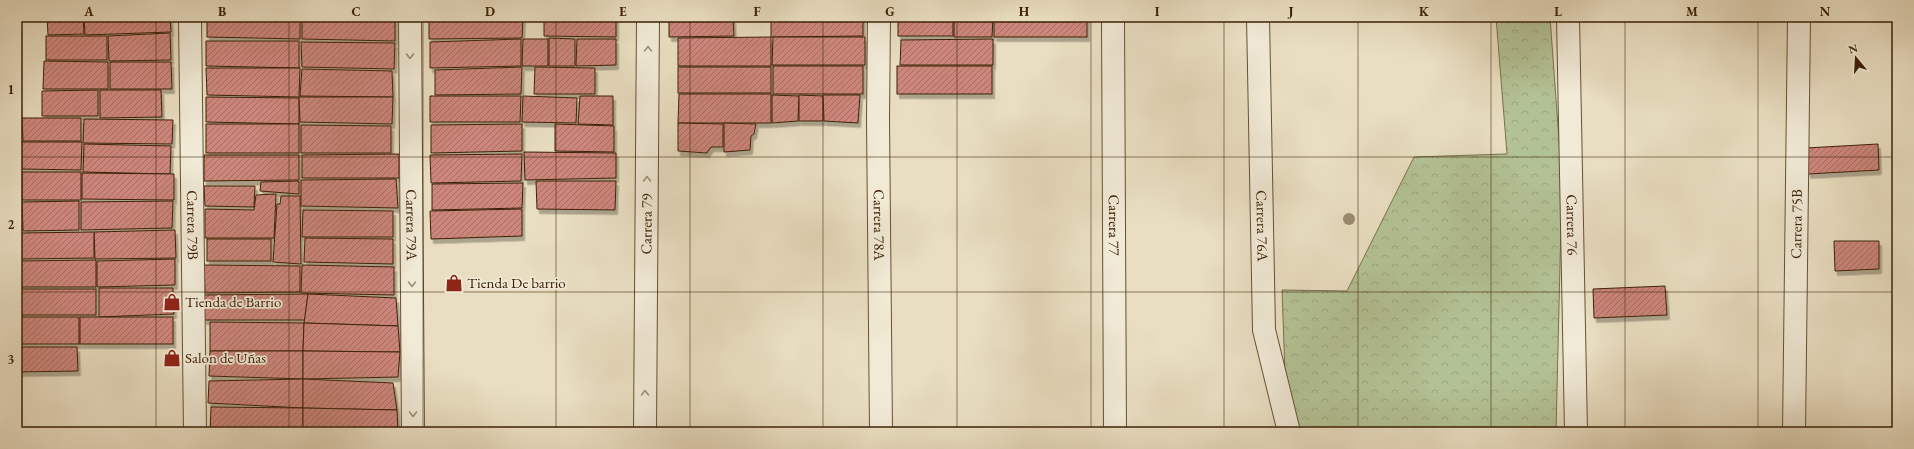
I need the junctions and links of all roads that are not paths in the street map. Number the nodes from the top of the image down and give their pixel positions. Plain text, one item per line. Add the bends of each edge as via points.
1 (190, 17) edge
2 (410, 17) edge
3 (648, 17) edge
4 (879, 17) edge
5 (1113, 17) edge
6 (1258, 17) edge
7 (1568, 17) edge
8 (1799, 17) edge
9 (195, 432) edge
10 (413, 432) edge
11 (644, 432) edge
12 (881, 432) edge
13 (1115, 432) edge
14 (1289, 432) edge
15 (1576, 432) edge
16 (1794, 432) edge

1 - 9 street, Carrera 79B
2 -> 10 street, Carrera 79A
11 -> 3 street, Carrera 79
4 - 12 street, Carrera 78A
5 - 13 street, Carrera 77
6 - 14 street, Carrera 76A via 1264,330
7 - 15 street, Carrera 76
8 - 16 street, Carrera 75B

